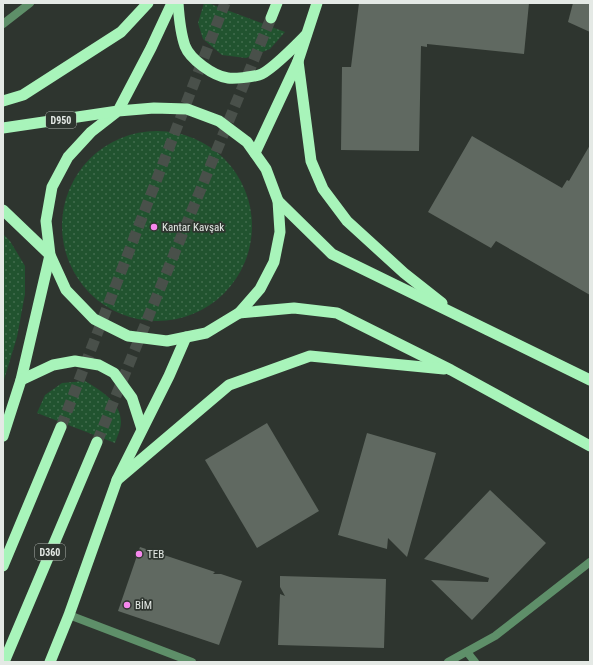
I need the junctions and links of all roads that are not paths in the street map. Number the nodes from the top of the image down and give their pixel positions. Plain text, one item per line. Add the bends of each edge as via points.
1 (30, 3) edge
2 (148, 3) edge
3 (172, 3) edge
4 (178, 3) edge
5 (277, 3) edge
6 (317, 3) edge
7 (271, 18) tunnel mouth
8 (3, 24) edge
9 (306, 35) junction
10 (298, 61) junction
11 (3, 101) edge
12 (118, 111) junction
13 (3, 128) edge
14 (255, 153) junction
15 (278, 201) junction
16 (3, 210) edge
17 (50, 255) junction
18 (239, 313) junction
19 (461, 318) junction
20 (186, 337) junction
21 (451, 370) junction
22 (21, 380) junction
23 (590, 380) edge
24 (61, 427) tunnel mouth
25 (142, 429) junction
26 (3, 436) edge
27 (97, 442) tunnel mouth
28 (590, 446) edge
29 (117, 480) junction
30 (590, 562) edge
31 (3, 566) edge
32 (69, 615) junction
33 (467, 652) junction
34 (4, 662) edge
35 (50, 662) edge
36 (192, 662) edge
37 (448, 662) edge
38 (475, 662) edge

1 - 8 street
2 - 11 highway via 121,32 23,95
3 - 12 highway
4 - 9 highway via 180,25 189,54 207,70 228,78 260,75
5 - 7 highway
6 - 9 highway
9 - 10 highway
10 - 14 highway
10 - 19 highway via 311,162 323,189 347,221 404,273
12 - 13 highway, D950
12 - 14 highway via 154,108 187,110 219,121 247,142
12 - 17 highway via 91,132 68,157 52,187 46,221
14 - 15 highway via 266,169
15 - 18 highway via 280,232 274,262 260,289
15 - 19 highway via 332,254
16 - 17 highway
17 - 20 highway via 66,290 94,319 128,336 167,341
17 - 22 highway
18 - 20 highway via 206,333
18 - 21 highway via 294,308 337,313
19 - 23 highway
20 - 25 highway
21 - 28 highway
21 - 29 highway via 310,356 229,385
22 - 25 highway via 53,365 75,361 99,365 114,373 132,398
22 - 26 highway
24 - 31 highway
25 - 29 highway
27 - 34 highway, D360
29 - 32 highway
30 - 33 street via 495,636
32 - 35 highway
32 - 36 street
33 - 37 street
33 - 38 street

